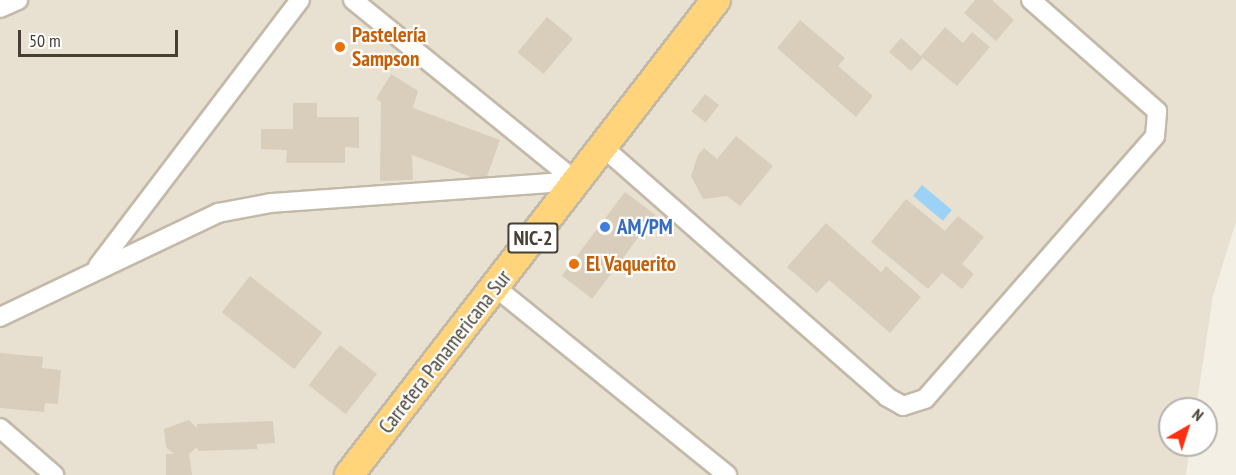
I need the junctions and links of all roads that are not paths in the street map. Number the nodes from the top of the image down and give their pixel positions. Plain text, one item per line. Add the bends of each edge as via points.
1 (18, 0) edge
2 (300, 0) edge
3 (353, 0) edge
4 (716, 0) edge
5 (1031, 0) edge
6 (0, 8) edge
7 (604, 148) junction
8 (576, 181) junction
9 (95, 270) junction
10 (495, 287) junction
11 (0, 316) edge
12 (0, 428) edge
13 (54, 475) edge
14 (349, 475) edge
15 (727, 475) edge

1 - 6 street
2 - 9 street
3 - 8 street
4 - 7 highway, Carretera Panamericana Sur / NIC-2
5 - 7 street via 1157,111 1155,136 925,399 903,406 887,398
7 - 8 highway, Carretera Panamericana Sur / NIC-2
8 - 9 street via 271,203 218,213
8 - 10 highway, Carretera Panamericana Sur / NIC-2
9 - 11 street
10 - 14 highway, Carretera Panamericana Sur / NIC-2
10 - 15 street
12 - 13 street

